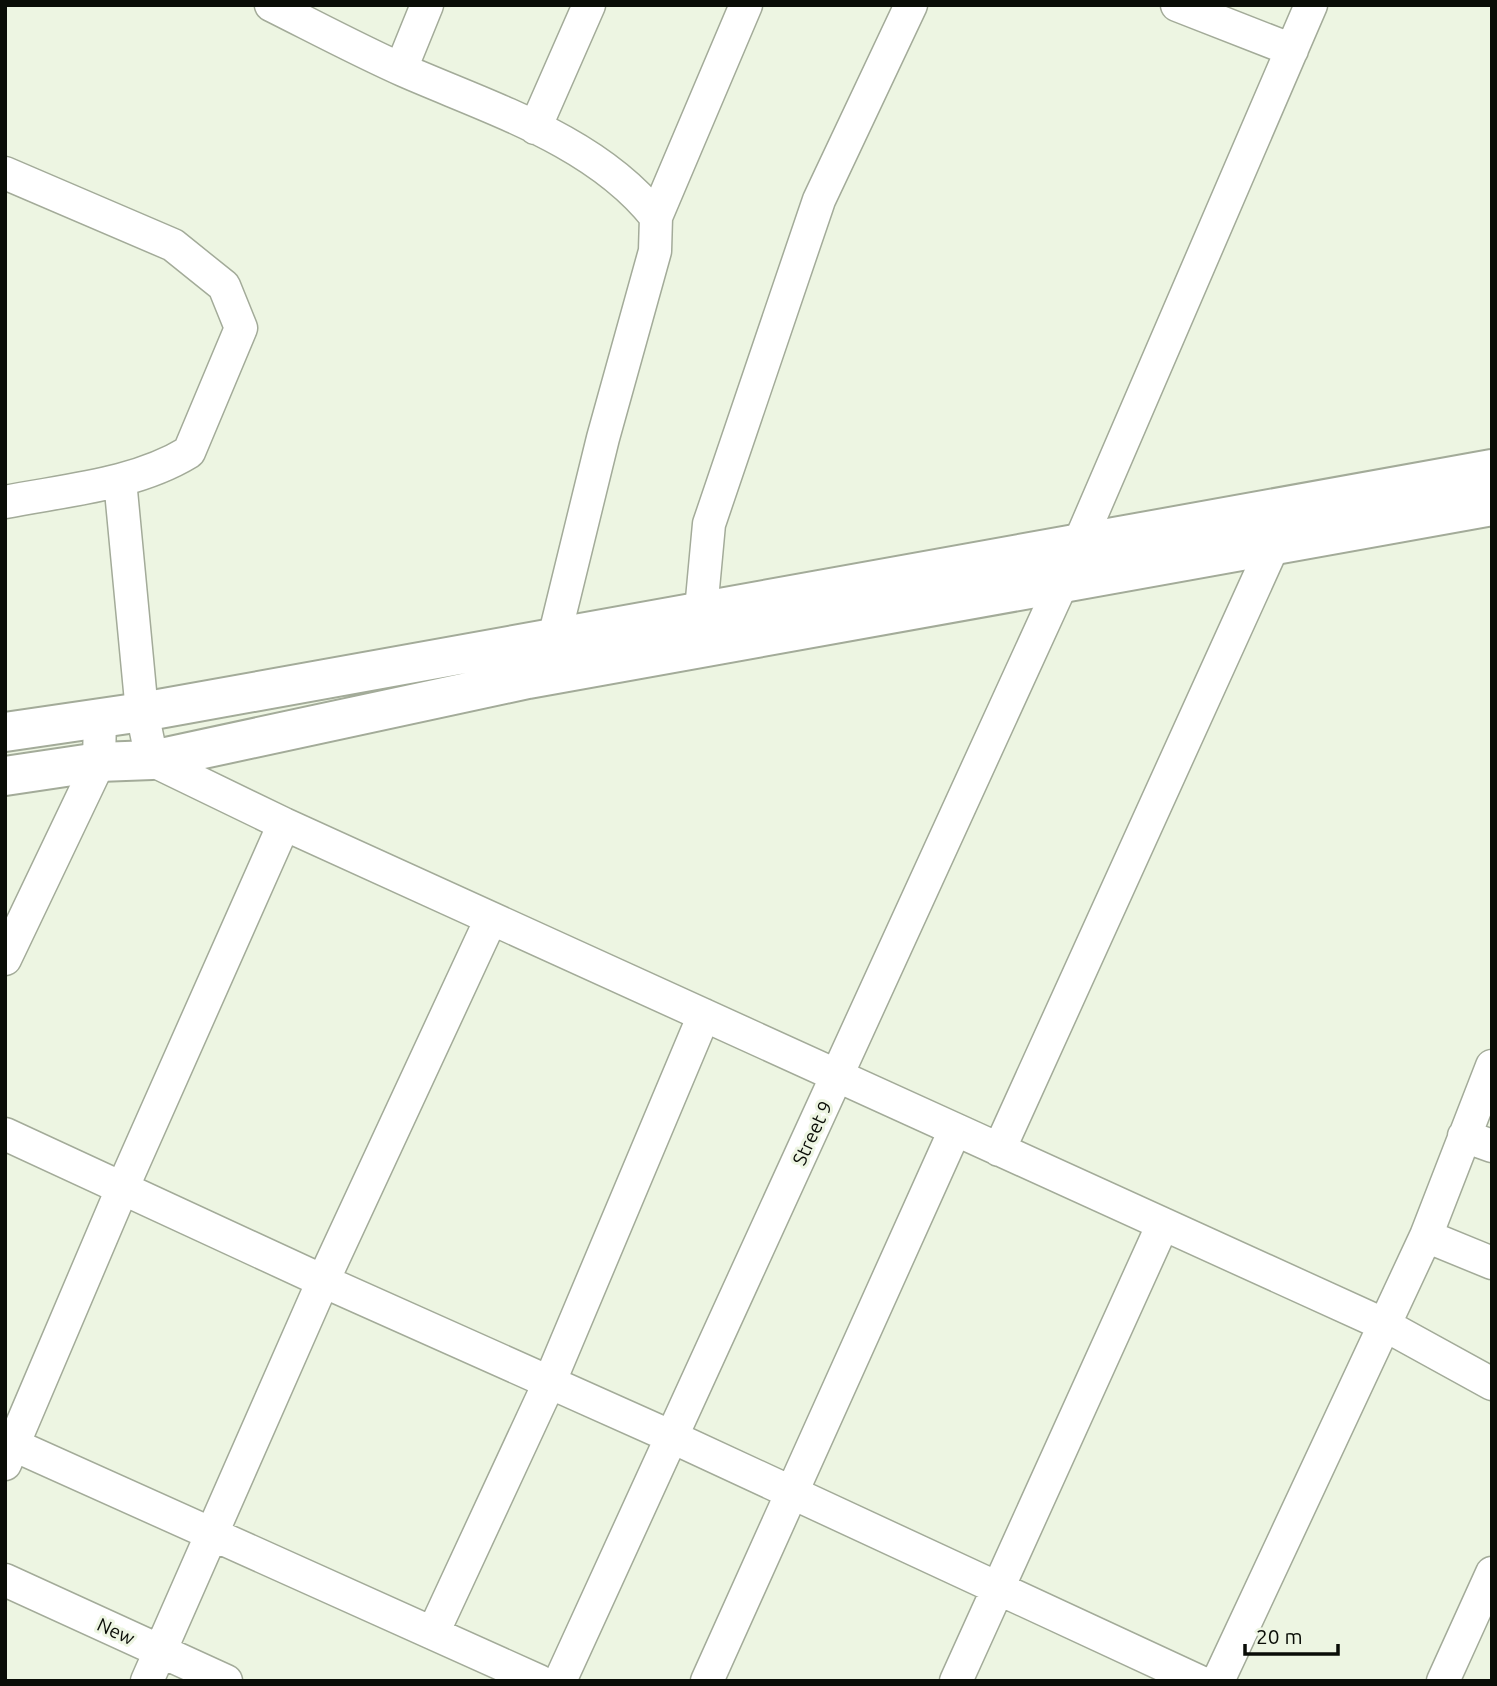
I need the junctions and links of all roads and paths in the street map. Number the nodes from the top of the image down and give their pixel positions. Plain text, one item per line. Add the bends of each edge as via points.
1 (271, 5) edge
2 (427, 5) edge
3 (589, 5) edge
4 (746, 5) edge
5 (911, 5) edge
6 (1177, 5) edge
7 (1311, 5) edge
8 (1292, 50) junction
9 (401, 69) junction
10 (535, 128) junction
11 (5, 173) edge
12 (656, 217) junction
13 (1492, 469) edge
14 (120, 480) junction
15 (5, 502) edge
16 (1492, 506) edge
17 (1274, 544) junction
18 (1077, 546) junction
19 (1062, 583) junction
20 (701, 610) junction
21 (554, 638) junction
22 (142, 712) junction
23 (100, 717) junction
24 (5, 732) edge
25 (152, 760) junction
26 (99, 762) junction
27 (5, 776) edge
28 (284, 824) junction
29 (491, 919) junction
30 (5, 959) edge
31 (704, 1015) junction
32 (1492, 1066) edge
33 (838, 1076) junction
34 (955, 1130) junction
35 (5, 1134) edge
36 (1478, 1141) edge
37 (999, 1150) junction
38 (122, 1189) junction
39 (1163, 1224) junction
40 (1426, 1236) junction
41 (1492, 1263) edge
42 (323, 1281) junction
43 (1383, 1324) junction
44 (550, 1381) junction
45 (1492, 1384) edge
46 (672, 1437) junction
47 (8, 1450) edge
48 (792, 1492) junction
49 (212, 1534) junction
50 (1492, 1573) edge
51 (5, 1580) edge
52 (998, 1588) junction
53 (433, 1633) junction
54 (160, 1651) junction
55 (148, 1681) edge
56 (226, 1681) edge
57 (539, 1681) edge
58 (560, 1681) edge
59 (707, 1681) edge
60 (956, 1681) edge
61 (1198, 1681) edge
62 (1218, 1681) edge
63 (1443, 1681) edge

1 - 9 street
2 - 9 street
3 - 10 street
4 - 12 street
5 - 20 street via 814,213 709,524
6 - 8 street
7 - 8 street, Street 9
8 - 18 street, Street 9
9 - 10 street
10 - 12 street via 617,175
11 - 14 street via 173,245 224,286 241,328 189,452
12 - 21 street via 655,251
13 - 18 main road
14 - 15 street
14 - 22 street
16 - 17 main road
17 - 19 main road
17 - 37 street
18 - 19 street, Street 9
18 - 20 main road
19 - 25 main road via 528,679
19 - 33 street, Street 9
20 - 21 main road
21 - 22 main road
22 - 23 main road
22 - 25 street
23 - 24 main road
23 - 26 street
25 - 26 main road
25 - 28 street
26 - 27 main road
26 - 30 street
28 - 29 street
28 - 38 street
29 - 31 street
29 - 42 street
31 - 33 street
31 - 44 street
32 - 36 street
33 - 34 street
33 - 46 street, Street 9
34 - 37 street
34 - 48 street
35 - 38 street
36 - 40 street
37 - 39 street
38 - 42 street
38 - 47 street
39 - 43 street
39 - 52 street
40 - 41 street
40 - 43 street
42 - 44 street
42 - 49 street
43 - 45 street
43 - 62 street
44 - 46 street
44 - 53 street
46 - 48 street
46 - 58 street, Street 9
47 - 49 street
48 - 52 street
48 - 59 street
49 - 53 street
49 - 54 street
50 - 63 street
51 - 54 street, New
52 - 60 street
52 - 61 street
53 - 57 street
54 - 55 street
54 - 56 street, New

